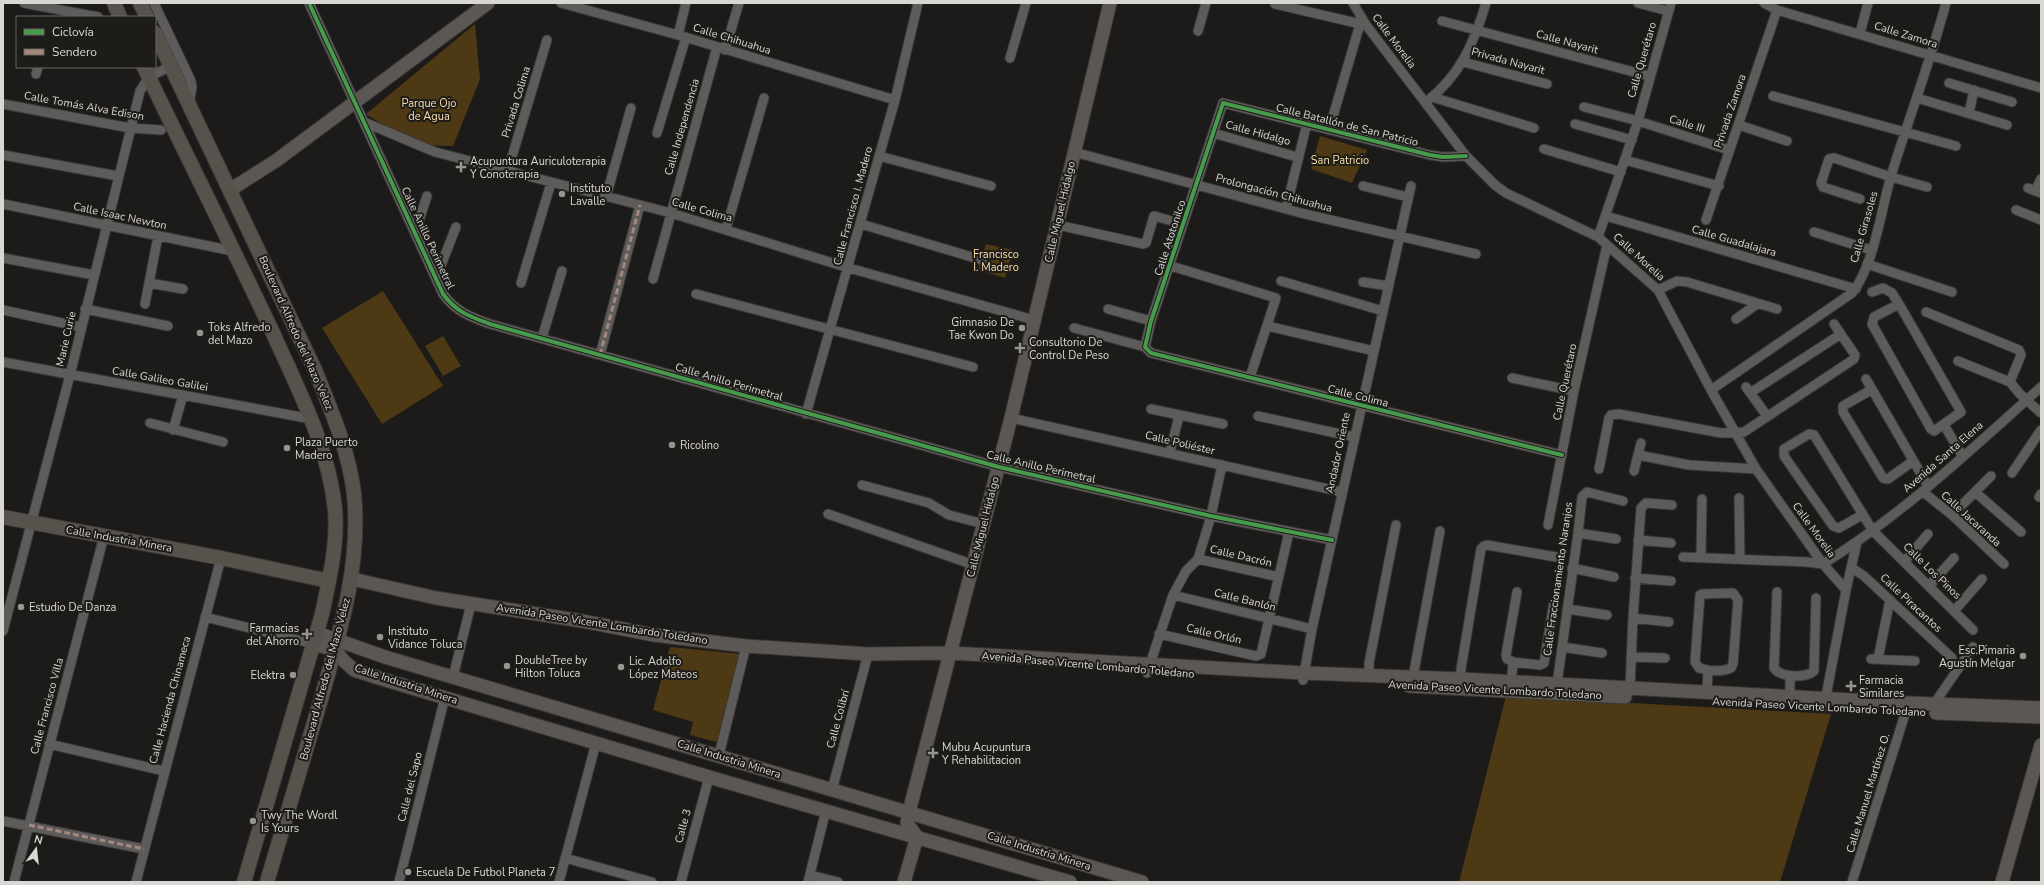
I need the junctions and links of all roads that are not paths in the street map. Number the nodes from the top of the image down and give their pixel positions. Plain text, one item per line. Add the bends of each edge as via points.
1 (24, 3) edge
2 (114, 3) edge
3 (140, 3) edge
4 (154, 3) edge
5 (309, 3) edge
6 (488, 3) edge
7 (561, 3) edge
8 (686, 3) edge
9 (739, 3) edge
10 (918, 3) edge
11 (1026, 3) edge
12 (1110, 3) edge
13 (1206, 3) edge
14 (1354, 3) edge
15 (1486, 3) edge
16 (1638, 3) edge
17 (1764, 3) edge
18 (1868, 3) edge
19 (1946, 3) edge
20 (1275, 4) dead end
21 (1669, 7) edge
22 (1777, 10) junction
23 (50, 13) edge
24 (86, 16) edge
25 (120, 16) edge
26 (146, 16) edge
27 (1442, 21) dead end
28 (1363, 25) junction
29 (1198, 31) dead end
30 (1478, 31) junction
31 (1860, 34) junction
32 (156, 35) edge
33 (682, 36) junction
34 (546, 40) dead end
35 (721, 48) junction
36 (1932, 55) junction
37 (1010, 58) dead end
38 (1463, 62) junction
39 (171, 66) junction
40 (147, 72) edge
41 (1649, 76) junction
42 (1949, 83) dead end
43 (1547, 84) dead end
44 (2041, 88) edge
45 (1974, 90) junction
46 (1773, 96) dead end
47 (764, 98) dead end
48 (1917, 98) junction
49 (1429, 99) junction
50 (895, 100) junction
51 (2012, 102) dead end
52 (354, 103) junction
53 (1223, 103) joint
54 (3, 104) edge
55 (188, 104) junction
56 (1584, 107) dead end
57 (630, 108) dead end
58 (1969, 113) junction
59 (1638, 121) junction
60 (364, 122) junction
61 (1307, 123) junction
62 (1575, 124) dead end
63 (1739, 125) junction
64 (2007, 125) dead end
65 (130, 128) junction
66 (1534, 128) dead end
67 (161, 130) dead end
68 (1329, 130) junction
69 (1906, 132) junction
70 (657, 133) dead end
71 (1213, 133) junction
72 (1632, 140) junction
73 (1787, 141) dead end
74 (1956, 146) dead end
75 (1544, 149) dead end
76 (1729, 150) junction
77 (1074, 152) junction
78 (3, 155) edge
79 (879, 156) junction
80 (1466, 156) junction
81 (1297, 157) junction
82 (1625, 160) junction
83 (508, 170) junction
84 (1621, 172) junction
85 (118, 176) junction
86 (1891, 177) junction
87 (2041, 179) edge
88 (551, 182) junction
89 (1196, 184) junction
90 (991, 186) dead end
91 (1363, 186) dead end
92 (1411, 186) dead end
93 (1719, 186) junction
94 (1927, 187) dead end
95 (230, 190) junction
96 (2035, 191) edge
97 (427, 196) dead end
98 (606, 197) junction
99 (1408, 197) junction
100 (1860, 199) dead end
101 (3, 204) edge
102 (640, 205) junction
103 (1286, 209) junction
104 (2016, 210) dead end
105 (671, 213) junction
106 (1606, 216) junction
107 (1706, 220) dead end
108 (2041, 220) edge
109 (1176, 222) dead end
110 (861, 224) junction
111 (107, 225) junction
112 (1058, 225) junction
113 (456, 227) dead end
114 (726, 229) junction
115 (1814, 232) dead end
116 (415, 233) junction
117 (158, 236) junction
118 (1598, 237) junction
119 (1399, 238) junction
120 (1607, 245) junction
121 (1871, 250) junction
122 (233, 251) junction
123 (1476, 254) dead end
124 (3, 258) edge
125 (982, 260) dead end
126 (1867, 264) junction
127 (1171, 266) junction
128 (849, 268) junction
129 (562, 271) dead end
130 (94, 275) junction
131 (436, 278) junction
132 (653, 279) dead end
133 (1281, 281) dead end
134 (1363, 282) dead end
135 (149, 283) junction
136 (522, 283) dead end
137 (1388, 286) junction
138 (183, 289) dead end
139 (1856, 289) junction
140 (1658, 290) junction
141 (1872, 292) dead end
142 (1952, 292) dead end
143 (696, 294) dead end
144 (144, 304) dead end
145 (1757, 304) junction
146 (1899, 304) junction
147 (1108, 309) dead end
148 (1777, 309) dead end
149 (3, 310) edge
150 (85, 310) junction
151 (1383, 311) junction
152 (1926, 312) dead end
153 (1736, 319) dead end
154 (1034, 320) junction
155 (1152, 321) junction
156 (1834, 324) dead end
157 (168, 326) dead end
158 (1267, 326) junction
159 (81, 327) junction
160 (1074, 328) dead end
161 (831, 330) junction
162 (1841, 334) junction
163 (542, 338) junction
164 (1148, 350) junction
165 (1374, 351) junction
166 (600, 355) junction
167 (1958, 361) dead end
168 (3, 362) edge
169 (973, 367) dead end
170 (70, 375) junction
171 (1250, 377) junction
172 (1512, 378) dead end
173 (1866, 379) dead end
174 (2010, 382) junction
175 (2041, 387) edge
176 (1711, 390) junction
177 (1871, 390) junction
178 (1574, 392) junction
179 (183, 395) junction
180 (2027, 400) junction
181 (1360, 406) junction
182 (1151, 409) dead end
183 (2041, 413) edge
184 (806, 414) junction
185 (1178, 416) junction
186 (1258, 416) dead end
187 (1767, 416) junction
188 (1011, 418) junction
189 (312, 419) junction
190 (150, 423) dead end
191 (1222, 424) dead end
192 (1944, 425) junction
193 (173, 430) junction
194 (2041, 430) edge
195 (1735, 434) junction
196 (1354, 437) junction
197 (223, 442) dead end
198 (1641, 443) dead end
199 (1170, 452) junction
200 (1562, 455) junction
201 (1638, 455) junction
202 (1963, 457) junction
203 (1913, 461) junction
204 (1222, 465) junction
205 (999, 466) junction
206 (1599, 469) dead end
207 (1756, 469) junction
208 (1634, 471) dead end
209 (2012, 473) dead end
210 (1991, 476) dead end
211 (862, 485) dead end
212 (1926, 489) junction
213 (1342, 492) junction
214 (1975, 492) junction
215 (1739, 498) dead end
216 (1702, 499) dead end
217 (1622, 501) dead end
218 (1672, 505) dead end
219 (828, 514) dead end
220 (1862, 515) junction
221 (1952, 515) junction
222 (1211, 516) junction
223 (3, 518) edge
224 (31, 523) junction
225 (984, 524) junction
226 (1396, 525) dead end
227 (1548, 526) dead end
228 (1440, 531) dead end
229 (1873, 531) junction
230 (1289, 532) junction
231 (2021, 532) dead end
232 (1578, 533) junction
233 (1928, 534) dead end
234 (104, 536) junction
235 (1616, 539) dead end
236 (1332, 540) junction
237 (1638, 540) junction
238 (1857, 542) junction
239 (1671, 543) dead end
240 (1556, 556) dead end
241 (1683, 557) dead end
242 (1700, 557) junction
243 (221, 558) junction
244 (1198, 558) junction
245 (1740, 558) junction
246 (1954, 558) dead end
247 (1905, 561) junction
248 (1823, 564) junction
249 (2004, 564) dead end
250 (974, 565) junction
251 (1572, 568) junction
252 (1852, 568) junction
253 (1279, 577) junction
254 (1614, 577) dead end
255 (1635, 578) junction
256 (352, 579) junction
257 (1982, 579) dead end
258 (330, 581) junction
259 (1671, 581) dead end
260 (1929, 586) junction
261 (1846, 590) junction
262 (1517, 592) dead end
263 (1777, 592) dead end
264 (1173, 595) junction
265 (1816, 598) dead end
266 (1890, 600) junction
267 (1554, 602) dead end
268 (472, 604) junction
269 (1567, 609) junction
270 (1955, 610) junction
271 (1607, 615) dead end
272 (205, 617) junction
273 (1269, 618) junction
274 (1632, 618) junction
275 (1669, 622) dead end
276 (1312, 629) junction
277 (1973, 630) dead end
278 (3, 631) edge
279 (1159, 634) junction
280 (315, 639) junction
281 (336, 645) junction
282 (746, 646) junction
283 (1562, 647) junction
284 (1973, 647) dead end
285 (950, 653) junction
286 (1602, 653) dead end
287 (868, 654) junction
288 (385, 657) junction
289 (1631, 657) junction
290 (1665, 658) dead end
291 (1952, 658) dead end
292 (1915, 661) dead end
293 (1513, 662) junction
294 (1148, 669) junction
295 (1708, 670) junction
296 (1369, 676) junction
297 (1790, 676) junction
298 (453, 677) junction
299 (1303, 677) junction
300 (1413, 677) junction
301 (379, 678) junction
302 (1461, 679) junction
303 (1557, 684) junction
304 (1511, 687) junction
305 (1630, 688) junction
306 (1707, 692) junction
307 (445, 697) junction
308 (1790, 697) junction
309 (1825, 702) junction
310 (1934, 704) junction
311 (2041, 708) edge
312 (1906, 711) junction
313 (2041, 717) edge
314 (650, 736) junction
315 (596, 743) junction
316 (49, 744) junction
317 (2041, 746) edge
318 (644, 756) junction
319 (719, 756) junction
320 (164, 771) junction
321 (709, 777) junction
322 (832, 790) junction
323 (826, 810) junction
324 (909, 812) junction
325 (3, 821) edge
326 (29, 825) junction
327 (917, 837) junction
328 (144, 849) junction
329 (565, 858) junction
330 (809, 878) edge
331 (14, 882) edge
332 (136, 882) edge
333 (244, 882) edge
334 (267, 882) edge
335 (399, 882) edge
336 (559, 882) edge
337 (652, 882) edge
338 (681, 882) edge
339 (838, 882) edge
340 (904, 882) edge
341 (1070, 882) edge
342 (1142, 882) edge
343 (1852, 882) edge
344 (2002, 882) edge

1 - 23 street
2 - 25 main road
3 - 26 main road
4 - 55 street via 191,81
5 - 52 street, Calle Anillo Perimetral
6 - 52 main road
7 - 33 street, Calle Chihuahua
8 - 33 street
9 - 35 street, Calle Independencia
10 - 50 street, Calle Francisco I. Madero
11 - 37 street
12 - 77 main road, Calle Miguel Hidalgo
13 - 29 street
14 - 28 street, Calle Morelia
15 - 30 street
16 - 21 street
17 - 22 street, Calle Zamora
18 - 31 street
19 - 36 street, Calle Girasoles
20 - 28 street
21 - 41 street, Calle Querétaro
22 - 31 street, Calle Zamora
22 - 63 street, Privada Zamora
23 - 24 street
27 - 30 street, Privada Nayarit
28 - 49 street, Calle Morelia
28 - 68 street
30 - 38 street
30 - 41 street, Calle Nayarit
31 - 36 street, Calle Zamora
32 - 39 main road, Boulevard Alfredo del Mazo Velez
33 - 35 street, Calle Chihuahua
33 - 70 street
34 - 83 street, Privada Colima
35 - 50 street, Calle Chihuahua
35 - 105 street, Calle Independencia
36 - 44 street, Calle Zamora
36 - 48 street, Calle Girasoles
38 - 43 street, Privada Nayarit
38 - 49 street via 1444,87
39 - 40 street
39 - 55 main road, Boulevard Alfredo del Mazo Velez
40 - 65 street, Marie Curie
40 - 122 main road, Boulevard Alfredo del Mazo Velez
41 - 59 street, Calle Querétaro
42 - 45 street
45 - 51 street
45 - 58 street
46 - 69 street
47 - 114 street
48 - 58 street
48 - 69 street, Calle Girasoles
49 - 66 street
49 - 80 street, Calle Morelia
50 - 79 street, Calle Francisco I. Madero
52 - 60 street, Calle Anillo Perimetral
52 - 95 main road via 277,160
53 - 61 street, Calle Batallón de San Patricio
53 - 71 street, Calle Atotonilco
54 - 65 street, Calle Tomás Alva Edison
55 - 95 main road, Boulevard Alfredo del Mazo Velez
56 - 59 street, Calle III
57 - 98 street
58 - 64 street
59 - 72 street, Calle Querétaro
59 - 76 street, Calle III
60 - 83 street, Calle Colima via 435,152
60 - 116 street, Calle Anillo Perimetral
61 - 68 street, Calle Batallón de San Patricio
61 - 81 street
62 - 72 street
63 - 73 street
63 - 76 street, Privada Zamora
65 - 67 street, Calle Tomás Alva Edison
65 - 85 street, Marie Curie
68 - 80 street, Calle Batallón de San Patricio via 1430,155
69 - 74 street
69 - 86 street, Calle Girasoles
71 - 81 street, Calle Hidalgo
71 - 89 street, Calle Atotonilco
72 - 82 street, Calle Querétaro
75 - 84 street
76 - 93 street, Privada Zamora
77 - 89 street, Prolongación Chihuahua
77 - 112 main road, Calle Miguel Hidalgo
78 - 85 street
79 - 90 street
79 - 110 street, Calle Francisco I. Madero
80 - 118 street, Calle Morelia via 1506,194
81 - 103 street
82 - 84 street, Calle Querétaro
82 - 93 street
83 - 88 street, Calle Colima
84 - 106 street, Calle Querétaro
85 - 111 street, Marie Curie
86 - 94 street
86 - 100 street via 1834,158 1829,159 1821,183 1823,187
86 - 121 street, Calle Girasoles
87 - 96 street
88 - 98 street, Calle Colima
88 - 136 street
89 - 103 street, Prolongación Chihuahua
89 - 127 street, Calle Atotonilco
91 - 99 street
92 - 99 street, Andador Oriente
93 - 107 street, Privada Zamora
95 - 256 main road, Boulevard Alfredo del Mazo Velez via 315,370 348,462 356,519
97 - 116 street
98 - 102 street, Calle Colima
99 - 119 street, Andador Oriente
101 - 111 street, Calle Isaac Newton
102 - 105 street, Calle Colima
102 - 166 street
103 - 119 street, Prolongación Chihuahua
104 - 108 street
105 - 114 street, Calle Colima
105 - 132 street, Calle Independencia
106 - 118 street, Calle Querétaro
106 - 139 street, Calle Guadalajara
109 - 112 street via 1154,216 1146,243 1143,244
110 - 125 street
110 - 128 street, Calle Francisco I. Madero
111 - 117 street, Calle Isaac Newton
111 - 130 street, Marie Curie
112 - 154 main road, Calle Miguel Hidalgo
113 - 131 street
114 - 128 street, Calle Colima
115 - 121 street
116 - 131 street, Calle Anillo Perimetral
117 - 122 street, Calle Isaac Newton
117 - 135 street
118 - 120 street, Calle Morelia
119 - 123 street, Prolongación Chihuahua
119 - 137 street, Andador Oriente
120 - 140 street, Calle Morelia
120 - 178 street, Calle Querétaro
121 - 126 street, Calle Girasoles
122 - 189 main road, Boulevard Alfredo del Mazo Velez
124 - 130 street
126 - 139 street, Calle Girasoles
126 - 142 street
127 - 155 street, Calle Atotonilco
127 - 158 street, Calle Atotonilco via 1276,298
128 - 154 street, Calle Colima
128 - 161 street, Calle Francisco I. Madero
129 - 163 street
130 - 150 street, Marie Curie
131 - 163 street, Calle Anillo Perimetral via 443,294 456,309 490,324
133 - 151 street
134 - 137 street
135 - 138 street
135 - 144 street
137 - 151 street, Andador Oriente
139 - 176 street, Calle Girasoles
140 - 145 street via 1677,281 1683,281
140 - 176 street, Calle Morelia
141 - 146 street via 1879,289 1887,290
143 - 161 street
145 - 148 street
145 - 153 street
146 - 192 street via 1961,412
146 - 192 street via 1874,318 1872,324 1931,429 1934,431
147 - 155 street
149 - 159 street
150 - 157 street
150 - 159 street, Marie Curie
151 - 165 street, Andador Oriente
152 - 174 street via 2019,350 2021,355
154 - 188 main road, Calle Miguel Hidalgo
155 - 164 street, Calle Atotonilco
156 - 162 street
158 - 165 street
158 - 171 street
159 - 170 street, Marie Curie
160 - 164 street, Calle Colima
161 - 169 street
161 - 184 street, Calle Francisco I. Madero
162 - 187 street via 1855,355 1854,359
162 - 187 street via 1748,390
163 - 166 street, Calle Anillo Perimetral
164 - 171 street, Calle Colima
165 - 181 street, Andador Oriente
166 - 184 street, Calle Anillo Perimetral
167 - 174 street
168 - 170 street, Calle Galileo Galilei
170 - 179 street, Calle Galileo Galilei
170 - 224 street, Marie Curie
171 - 181 street, Calle Colima
172 - 178 street
173 - 177 street
174 - 180 street
175 - 180 street, Avenida Santa Elena
176 - 195 street, Calle Morelia
177 - 203 street
177 - 203 street via 1843,406 1843,412 1883,478 1888,479
178 - 200 street, Calle Querétaro
179 - 189 street, Calle Galileo Galilei
179 - 193 street
180 - 183 street
180 - 202 street, Avenida Santa Elena
181 - 196 street, Andador Oriente
181 - 200 street, Calle Colima
182 - 185 street
184 - 205 street, Calle Anillo Perimetral
185 - 191 street
185 - 199 street
186 - 196 street
187 - 195 street via 1744,432
188 - 199 street, Calle Poliéster
188 - 205 main road, Calle Miguel Hidalgo
189 - 258 main road, Boulevard Alfredo del Mazo Velez via 326,465 335,509
190 - 193 street
192 - 202 street
193 - 197 street
194 - 209 street
195 - 206 street via 1619,414 1611,415 1608,418
195 - 207 street, Calle Morelia
196 - 213 street, Andador Oriente
198 - 201 street
199 - 204 street, Calle Poliéster
200 - 227 street, Calle Querétaro
201 - 207 street via 1689,465
201 - 208 street
202 - 212 street, Avenida Santa Elena
203 - 212 street
204 - 213 street, Calle Poliéster
204 - 222 street
205 - 222 street, Calle Anillo Perimetral
205 - 225 main road, Calle Miguel Hidalgo
207 - 248 street, Calle Morelia
210 - 214 street
211 - 225 street via 929,503 949,515
212 - 221 street, Calle Jacaranda
212 - 229 street, Avenida Santa Elena
213 - 236 street, Andador Oriente
214 - 221 street
214 - 231 street
215 - 245 street
216 - 242 street
217 - 232 street, Calle Fraccionamiento Naranjos via 1587,492 1584,494
218 - 237 street via 1646,503 1641,508
219 - 250 street
220 - 220 street, Calle Los Pinos via 1839,528 1833,526 1784,456 1784,449 1809,434 1814,435
220 - 229 street, Calle Los Pinos
221 - 249 street, Calle Jacaranda
222 - 230 street, Calle Anillo Perimetral
222 - 244 street
223 - 224 main road, Calle Industria Minera
224 - 234 main road, Calle Industria Minera
224 - 278 street, Marie Curie
225 - 250 main road, Calle Miguel Hidalgo
226 - 296 street via 1369,663
228 - 300 street
229 - 238 street, Avenida Santa Elena
229 - 247 street, Calle Los Pinos
230 - 236 street, Calle Anillo Perimetral
230 - 253 street
232 - 235 street
232 - 251 street, Calle Fraccionamiento Naranjos
233 - 247 street
234 - 243 main road, Calle Industria Minera
234 - 316 street, Calle Francisco Villa
236 - 276 street, Andador Oriente
237 - 239 street
237 - 255 street
238 - 248 street, Avenida Santa Elena
238 - 252 street
240 - 302 street via 1487,545 1481,549
241 - 242 street
242 - 245 street
243 - 258 main road, Calle Industria Minera
243 - 272 street, Calle Hacienda Chinameca
244 - 253 street, Calle Dacrón
244 - 264 street via 1186,571
245 - 248 street
246 - 260 street
247 - 260 street, Calle Los Pinos
248 - 261 street, Calle Morelia
250 - 285 main road, Calle Miguel Hidalgo
251 - 254 street
251 - 269 street, Calle Fraccionamiento Naranjos
252 - 261 street
252 - 266 street, Calle Piracantos
253 - 273 street
255 - 259 street
255 - 274 street
256 - 268 main road, Avenida Paseo Vicente Lombardo Toledano
256 - 281 main road, Boulevard Alfredo del Mazo Velez
257 - 270 street
258 - 280 main road, Boulevard Alfredo del Mazo Velez
260 - 270 street, Calle Los Pinos
261 - 309 street
262 - 293 street via 1506,655 1507,659
263 - 297 street via 1774,668 1778,673
264 - 273 street, Calle Banlón
264 - 279 street
265 - 297 street via 1814,671 1810,674
266 - 291 street, Calle Piracantos
266 - 292 street via 1875,659
267 - 293 street via 1544,663 1540,665
268 - 282 main road, Avenida Paseo Vicente Lombardo Toledano via 654,635
268 - 298 street
269 - 271 street
269 - 283 street, Calle Fraccionamiento Naranjos
270 - 277 street, Calle Los Pinos
272 - 280 street
272 - 320 street, Calle Hacienda Chinameca
273 - 276 street, Calle Banlón
273 - 279 street, Calle Orlón via 1262,652 1256,656
274 - 275 street
274 - 289 street
276 - 299 street, Andador Oriente
279 - 294 street
280 - 281 main road, Calle Industria Minera
280 - 333 main road, Boulevard Alfredo del Mazo Velez
281 - 288 main road, Calle Industria Minera
281 - 301 main road, Calle Industria Minera via 344,661 354,670
281 - 334 main road, Boulevard Alfredo del Mazo Velez
282 - 287 main road, Avenida Paseo Vicente Lombardo Toledano
282 - 319 street
283 - 286 street
283 - 303 street, Calle Fraccionamiento Naranjos
284 - 310 street
285 - 287 main road, Avenida Paseo Vicente Lombardo Toledano
285 - 294 main road, Avenida Paseo Vicente Lombardo Toledano
285 - 324 main road, Calle Miguel Hidalgo
287 - 322 street, Calle Colibrí
288 - 298 main road, Calle Industria Minera
288 - 301 main road via 377,667
289 - 290 street
289 - 305 street
293 - 304 street
294 - 299 main road, Avenida Paseo Vicente Lombardo Toledano
295 - 295 street via 1699,668 1695,662 1700,595 1733,593 1738,600 1733,664 1728,669
295 - 306 street
296 - 299 main road, Avenida Paseo Vicente Lombardo Toledano
296 - 300 main road, Avenida Paseo Vicente Lombardo Toledano
297 - 308 street
298 - 314 main road, Calle Industria Minera
299 - 304 main road, Avenida Paseo Vicente Lombardo Toledano
300 - 302 main road, Avenida Paseo Vicente Lombardo Toledano
301 - 307 main road, Calle Industria Minera
302 - 304 main road, Avenida Paseo Vicente Lombardo Toledano
303 - 304 main road, Avenida Paseo Vicente Lombardo Toledano
303 - 305 main road, Avenida Paseo Vicente Lombardo Toledano
304 - 309 main road, Avenida Paseo Vicente Lombardo Toledano
305 - 306 main road, Avenida Paseo Vicente Lombardo Toledano
306 - 308 main road, Avenida Paseo Vicente Lombardo Toledano
307 - 315 main road, Calle Industria Minera
307 - 335 street, Calle del Sapo
308 - 309 main road, Avenida Paseo Vicente Lombardo Toledano
309 - 310 main road, Avenida Paseo Vicente Lombardo Toledano
309 - 312 main road, Avenida Paseo Vicente Lombardo Toledano
310 - 311 main road, Avenida Paseo Vicente Lombardo Toledano
312 - 313 main road, Avenida Paseo Vicente Lombardo Toledano
312 - 343 street, Calle Manuel Martínez O.
314 - 318 main road
314 - 319 main road, Calle Industria Minera
315 - 318 main road, Calle Industria Minera
315 - 329 street
316 - 320 street
316 - 326 street, Calle Francisco Villa
317 - 344 main road
318 - 321 main road, Calle Industria Minera
319 - 322 main road, Calle Industria Minera
320 - 328 street, Calle Hacienda Chinameca
321 - 323 main road, Calle Industria Minera
321 - 338 street, Calle 3
322 - 324 main road, Calle Industria Minera
323 - 327 main road, Calle Industria Minera
323 - 330 street
324 - 327 main road, Calle Miguel Hidalgo via 907,823
324 - 342 main road, Calle Industria Minera
325 - 326 street
326 - 328 street
326 - 331 street, Calle Francisco Villa
327 - 340 main road
327 - 341 main road, Calle Industria Minera
328 - 332 street, Calle Hacienda Chinameca
329 - 336 street
329 - 337 street
330 - 339 street

